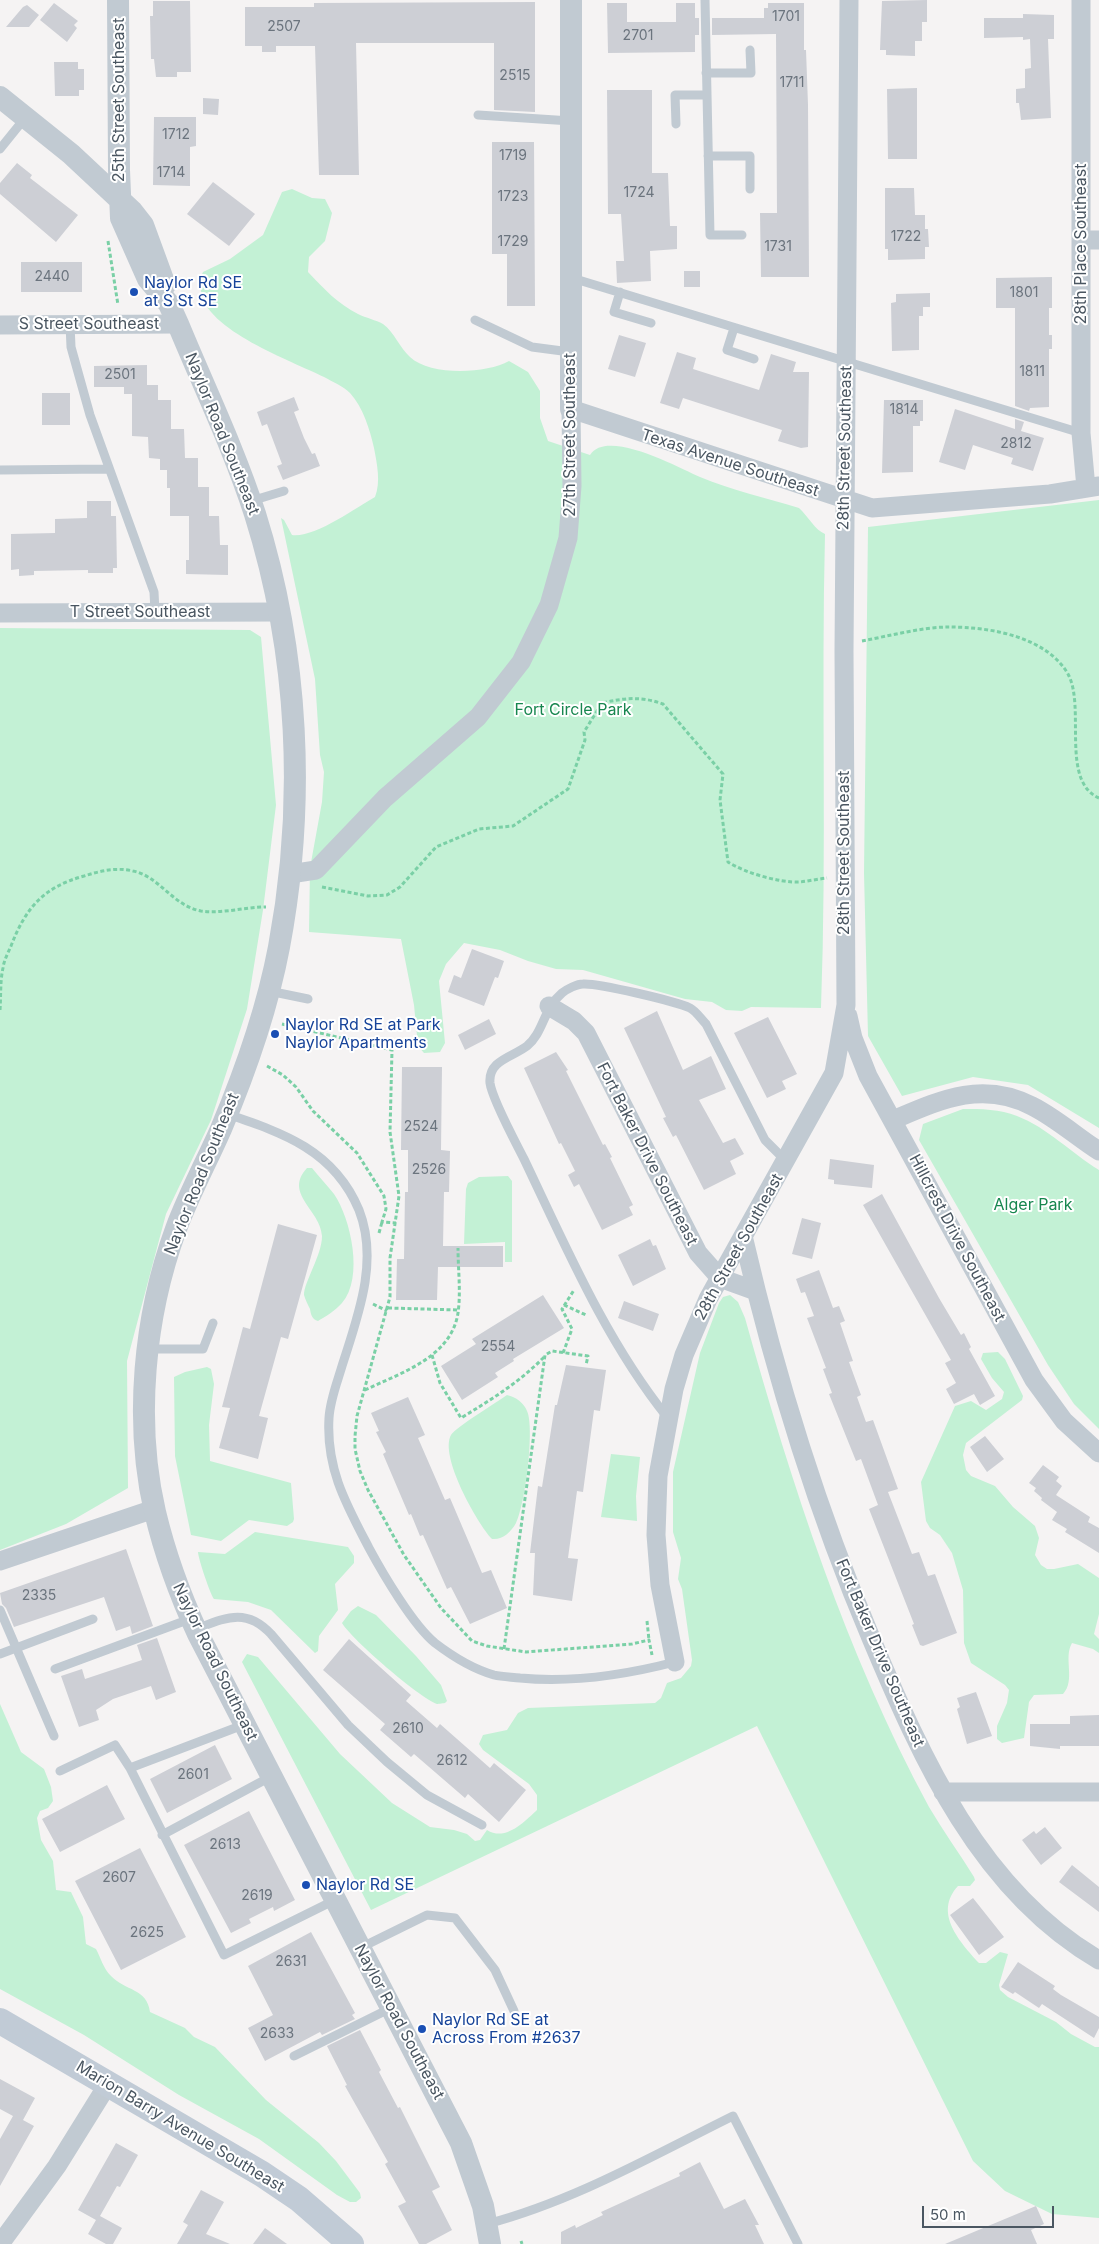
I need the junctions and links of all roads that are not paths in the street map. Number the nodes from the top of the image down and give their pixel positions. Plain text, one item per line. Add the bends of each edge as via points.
1 (118, 0) edge
2 (571, 0) edge
3 (705, 0) edge
4 (849, 0) edge
5 (1081, 0) edge
6 (750, 50) dead end
7 (706, 73) junction
8 (706, 95) junction
9 (0, 97) edge
10 (478, 115) dead end
11 (26, 118) junction
12 (571, 121) junction
13 (676, 124) dead end
14 (0, 149) edge
15 (708, 156) junction
16 (750, 189) dead end
17 (119, 200) junction
18 (742, 235) dead end
19 (1090, 240) edge
20 (571, 277) junction
21 (620, 292) junction
22 (475, 320) dead end
23 (651, 323) dead end
24 (70, 324) junction
25 (178, 324) junction
26 (0, 325) edge
27 (734, 328) junction
28 (570, 352) junction
29 (754, 359) dead end
30 (846, 363) junction
31 (571, 409) junction
32 (1081, 433) junction
33 (109, 469) junction
34 (0, 470) edge
35 (1092, 487) edge
36 (284, 491) dead end
37 (845, 500) junction
38 (251, 501) junction
39 (155, 612) junction
40 (280, 612) junction
41 (0, 613) edge
42 (290, 874) junction
43 (269, 991) junction
44 (308, 999) dead end
45 (846, 1005) junction
46 (549, 1006) junction
47 (868, 1076) junction
48 (825, 1091) junction
49 (227, 1114) junction
50 (893, 1120) junction
51 (1099, 1151) edge
52 (786, 1161) junction
53 (743, 1236) junction
54 (720, 1278) junction
55 (756, 1291) junction
56 (213, 1323) dead end
57 (148, 1349) junction
58 (667, 1418) junction
59 (1099, 1453) edge
60 (154, 1508) junction
61 (0, 1561) edge
62 (0, 1610) edge
63 (93, 1619) dead end
64 (193, 1624) junction
65 (16, 1647) junction
66 (0, 1654) edge
67 (675, 1662) joint
68 (55, 1669) dead end
69 (244, 1725) junction
70 (54, 1736) dead end
71 (130, 1768) junction
72 (60, 1771) dead end
73 (272, 1776) junction
74 (943, 1792) junction
75 (1099, 1792) edge
76 (482, 1826) dead end
77 (162, 1836) junction
78 (335, 1900) junction
79 (360, 1948) junction
80 (1099, 1960) edge
81 (391, 2007) junction
82 (514, 2011) dead end
83 (0, 2021) edge
84 (294, 2056) dead end
85 (108, 2084) junction
86 (488, 2234) edge
87 (0, 2244) edge
88 (352, 2244) edge
89 (798, 2244) edge

1 - 17 street, 25th Street Southeast
2 - 12 street, 27th Street Southeast
3 - 7 lane
4 - 30 street, 28th Street Southeast
5 - 19 street, 28th Place Southeast
6 - 7 lane via 751,73
7 - 8 lane
8 - 13 lane via 675,95
8 - 15 lane
9 - 11 street, Naylor Road Southeast
10 - 12 lane
11 - 14 lane
11 - 17 street, Naylor Road Southeast via 94,174
12 - 20 street, 27th Street Southeast
15 - 16 lane via 750,156
15 - 18 lane via 710,235
17 - 25 street, Naylor Road Southeast via 143,225 166,285 162,296
19 - 32 street, 28th Place Southeast
20 - 21 lane
20 - 28 street, 27th Street Southeast
21 - 23 lane via 614,312
21 - 27 lane
22 - 28 lane via 532,347
24 - 25 street, S Street Southeast
24 - 26 street, S Street Southeast
24 - 33 lane via 70,347
25 - 38 street, Naylor Road Southeast
27 - 29 lane via 727,350
27 - 30 lane
28 - 31 street, 27th Street Southeast
30 - 32 lane
30 - 37 street, 28th Street Southeast
31 - 37 street, Texas Avenue Southeast
31 - 42 street, 27th Street Southeast via 572,503 564,555 549,606 521,662 478,717 385,798 316,870
32 - 35 street, 28th Place Southeast
33 - 34 lane
33 - 39 lane via 154,592
35 - 37 street, Texas Avenue Southeast via 1050,494 872,508
36 - 38 lane
37 - 45 street, 28th Street Southeast
38 - 40 street, Naylor Road Southeast
39 - 40 street, T Street Southeast
39 - 41 street, T Street Southeast
40 - 42 street, Naylor Road Southeast via 295,743 295,813
42 - 43 street, Naylor Road Southeast
43 - 44 lane
43 - 49 street, Naylor Road Southeast via 244,1073
45 - 47 street, Hillcrest Drive Southeast via 853,1038
45 - 48 street, 28th Street Southeast via 834,1073
46 - 52 lane via 564,992 582,984 691,1008 706,1024 765,1140
46 - 54 street, Fort Baker Drive Southeast via 574,1021 586,1034 698,1253
46 - 58 lane via 541,1027 528,1045 495,1066 490,1085 583,1281 648,1394
47 - 48 street via 853,1072 842,1074
47 - 50 street, Hillcrest Drive Southeast
48 - 52 street, 28th Street Southeast
49 - 57 street, Naylor Road Southeast via 172,1239
49 - 67 lane via 298,1141 324,1159 344,1182 359,1210 368,1261 360,1308 329,1416 333,1470 343,1498 373,1555 412,1617 434,1642 464,1662 494,1675 579,1679 634,1672
50 - 51 street via 959,1095 991,1094 1034,1107
50 - 59 street, Hillcrest Drive Southeast via 1041,1391 1064,1421
52 - 53 street, 28th Street Southeast
53 - 54 street, 28th Street Southeast
53 - 55 street, Fort Baker Drive Southeast
54 - 55 street, Fort Baker Drive Southeast
54 - 58 street, 28th Street Southeast via 684,1354
55 - 74 street, Fort Baker Drive Southeast via 792,1424 830,1538 881,1663
56 - 57 lane via 203,1349
57 - 60 street, Naylor Road Southeast via 145,1419
58 - 67 street, 28th Street Southeast via 658,1476 656,1545
60 - 61 street
60 - 64 street, Naylor Road Southeast via 174,1578
62 - 65 lane
63 - 65 lane
64 - 68 lane
64 - 69 street, Naylor Road Southeast
64 - 76 lane via 228,1617 257,1622 271,1634 348,1726 387,1762 427,1796
65 - 66 lane
65 - 70 lane
69 - 71 lane
69 - 73 street, Naylor Road Southeast
71 - 72 lane via 115,1745
71 - 77 lane
73 - 77 lane
73 - 78 street, Naylor Road Southeast
74 - 75 street
74 - 80 street, Fort Baker Drive Southeast via 976,1845 1015,1891 1051,1925
77 - 78 lane via 224,1955
78 - 79 street, Naylor Road Southeast
79 - 81 street, Naylor Road Southeast
79 - 82 lane via 426,1915 455,1918 495,1970
81 - 84 lane
81 - 86 street, Naylor Road Southeast via 461,2143 473,2172
83 - 85 main road, Marion Barry Avenue Southeast
85 - 87 street via 57,2166
85 - 88 main road, Marion Barry Avenue Southeast via 281,2186
86 - 89 lane via 733,2116

